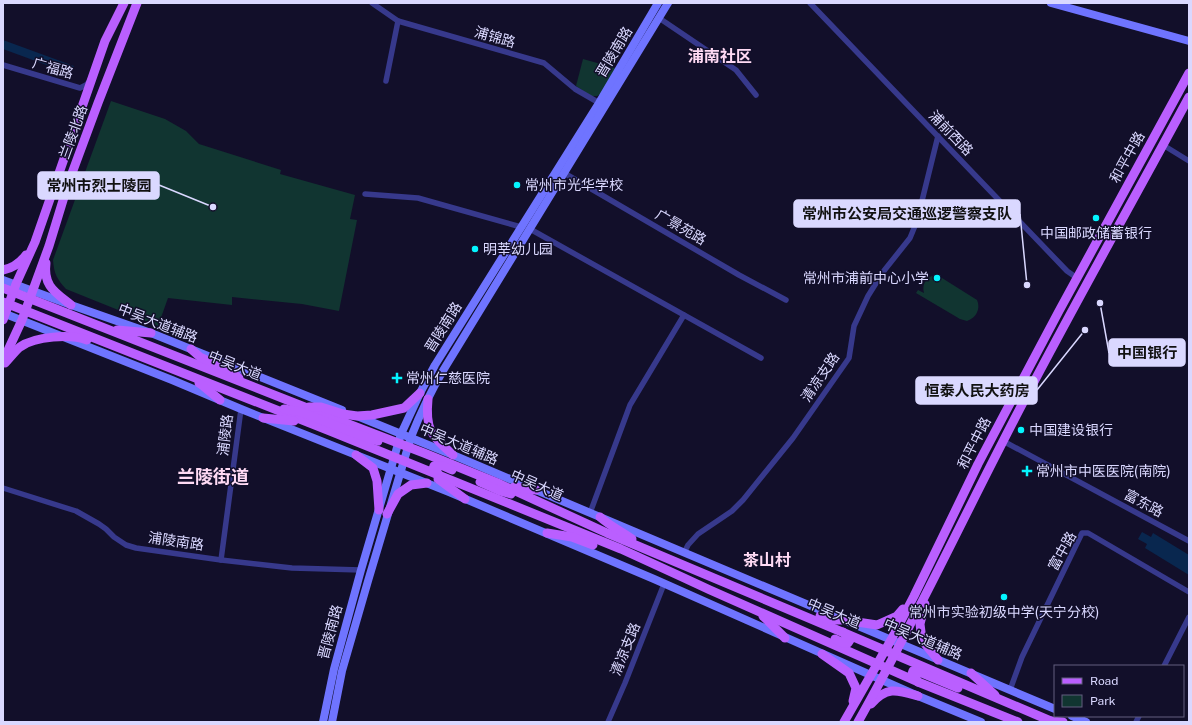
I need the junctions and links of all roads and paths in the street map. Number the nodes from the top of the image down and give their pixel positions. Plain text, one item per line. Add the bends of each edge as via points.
1 (124, 3) edge
2 (137, 3) edge
3 (372, 3) edge
4 (658, 3) edge
5 (668, 3) edge
6 (810, 3) edge
7 (1051, 3) edge
8 (659, 18) junction
9 (398, 21) junction
10 (1189, 41) edge
11 (3, 66) edge
12 (1189, 73) edge
13 (93, 78) junction
14 (386, 81) dead end
15 (80, 88) junction
16 (756, 94) dead end
17 (1189, 97) edge
18 (84, 101) junction
19 (602, 104) junction
20 (938, 136) junction
21 (1163, 146) junction
22 (1189, 161) edge
23 (564, 173) junction
24 (365, 194) dead end
25 (526, 228) junction
26 (35, 242) junction
27 (50, 246) junction
28 (3, 270) edge
29 (1077, 278) junction
30 (3, 280) edge
31 (3, 288) edge
32 (14, 288) junction
33 (31, 295) junction
34 (786, 300) dead end
35 (6, 303) edge
36 (71, 305) junction
37 (26, 310) junction
38 (60, 310) junction
39 (4, 315) edge
40 (684, 315) junction
41 (22, 320) junction
42 (56, 322) junction
43 (106, 328) junction
44 (151, 333) junction
45 (65, 337) junction
46 (118, 347) junction
47 (191, 349) junction
48 (761, 358) dead end
49 (3, 361) edge
50 (3, 366) edge
51 (170, 368) junction
52 (247, 384) junction
53 (420, 392) junction
54 (428, 399) junction
55 (220, 400) junction
56 (261, 404) junction
57 (304, 407) junction
58 (241, 409) junction
59 (356, 416) junction
60 (263, 418) junction
61 (330, 431) junction
62 (375, 434) junction
63 (401, 434) junction
64 (1003, 441) junction
65 (409, 442) junction
66 (398, 443) junction
67 (356, 455) junction
68 (453, 455) junction
69 (394, 458) junction
70 (403, 462) junction
71 (390, 469) junction
72 (425, 470) junction
73 (400, 472) junction
74 (441, 477) junction
75 (427, 483) junction
76 (3, 488) edge
77 (534, 494) junction
78 (465, 499) junction
79 (379, 510) junction
80 (590, 513) junction
81 (387, 514) junction
82 (600, 517) junction
83 (546, 533) junction
84 (598, 541) junction
85 (1189, 541) edge
86 (621, 550) junction
87 (650, 550) junction
88 (684, 552) junction
89 (222, 560) junction
90 (677, 562) junction
91 (361, 570) junction
92 (664, 584) junction
93 (928, 589) junction
94 (710, 590) junction
95 (1189, 592) edge
96 (914, 596) junction
97 (771, 602) junction
98 (740, 603) junction
99 (757, 611) junction
100 (798, 613) junction
101 (1189, 616) edge
102 (844, 620) junction
103 (842, 632) junction
104 (785, 638) junction
105 (891, 640) junction
106 (900, 644) junction
107 (885, 650) junction
108 (822, 654) junction
109 (894, 654) junction
110 (938, 660) junction
111 (877, 664) junction
112 (1164, 665) edge
113 (887, 668) junction
114 (971, 673) junction
115 (870, 676) junction
116 (881, 680) junction
117 (918, 682) junction
118 (899, 688) junction
119 (1010, 690) junction
120 (941, 691) junction
121 (918, 696) junction
122 (998, 699) junction
123 (1054, 709) edge
124 (863, 713) junction
125 (1036, 715) junction
126 (1074, 717) edge
127 (1051, 721) edge
128 (323, 722) edge
129 (332, 722) edge
130 (608, 722) edge
131 (844, 722) edge
132 (858, 722) edge
133 (981, 722) edge
134 (1018, 722) edge
135 (1063, 722) edge
136 (1086, 722) edge

1 - 13 main road, 兰陵北路 via 105,41
2 - 27 main road, 兰陵北路 via 68,184
3 - 9 street, 浦锦路
4 - 19 main road, 晋陵南路
5 - 8 main road, 晋陵南路
6 - 20 street, 浦前西路
7 - 10 main road
8 - 16 street via 736,70
8 - 19 main road, 晋陵南路
9 - 14 street
9 - 19 street, 浦锦路 via 544,63 575,89
11 - 15 street, 广福路
12 - 29 main road, 和平中路
13 - 15 street, 广福路
13 - 18 main road, 兰陵北路
15 - 18 street
17 - 21 main road, 和平中路
18 - 26 main road, 兰陵北路
19 - 23 main road, 晋陵南路
19 - 25 main road, 晋陵南路
20 - 29 street, 浦前西路 via 1067,271
20 - 88 street, 清凉支路 via 917,221 910,238 868,296 854,326 849,358 793,438 743,500 732,511 698,534
21 - 22 street
21 - 64 main road, 和平中路 via 1078,298
23 - 25 main road, 晋陵南路
23 - 34 street, 广景苑路
24 - 25 street via 418,198
25 - 40 street
25 - 53 main road, 晋陵南路 via 435,365
25 - 54 main road, 晋陵南路 via 433,386
26 - 28 main road via 20,262
26 - 32 main road, 兰陵北路
27 - 33 main road, 兰陵北路
27 - 36 main road via 45,272 48,283
29 - 96 main road, 和平中路 via 978,464
30 - 32 main road
31 - 32 main road, 中吴大道
32 - 33 main road, 中吴大道
32 - 35 main road, 兰陵北路
33 - 36 main road, 中吴大道辅路
33 - 37 main road, 兰陵北路
33 - 38 main road, 中吴大道
35 - 37 main road, 中吴大道
35 - 39 main road, 兰陵北路
36 - 44 main road, 中吴大道辅路
37 - 41 main road, 兰陵北路
37 - 42 main road, 中吴大道
38 - 42 main road via 52,311 51,315
38 - 43 main road, 中吴大道
39 - 41 main road
40 - 48 street
40 - 80 street via 630,405
41 - 45 main road
41 - 49 main road, 兰陵北路
42 - 46 main road, 中吴大道
43 - 44 main road
43 - 52 main road, 中吴大道
44 - 47 main road, 中吴大道辅路
45 - 46 main road via 80,337
45 - 50 main road via 28,342
45 - 55 main road
46 - 51 main road, 中吴大道
47 - 52 main road via 200,357 229,370
47 - 59 main road, 中吴大道辅路
51 - 55 main road via 202,385
51 - 56 main road, 中吴大道
52 - 57 main road, 中吴大道
53 - 59 main road via 404,408
53 - 63 main road, 晋陵南路
54 - 65 main road, 晋陵南路
54 - 68 main road via 426,414 434,438
55 - 58 main road
56 - 61 main road, 中吴大道
56 - 62 main road via 301,412 378,441 379,438
57 - 59 main road via 321,406
57 - 62 main road, 中吴大道
58 - 60 main road
58 - 89 street, 浦陵路
59 - 63 main road, 中吴大道辅路
60 - 61 main road via 293,421 321,432
60 - 67 main road
61 - 69 main road, 中吴大道
62 - 66 main road, 中吴大道
63 - 65 main road, 中吴大道辅路
63 - 66 main road, 晋陵南路
64 - 85 street, 富东路
64 - 93 main road, 和平中路
65 - 66 main road, 中吴大道
65 - 68 main road, 中吴大道辅路
65 - 70 main road, 晋陵南路
65 - 77 main road, 中吴大道 via 500,484
66 - 69 main road, 晋陵南路
67 - 71 main road
67 - 79 main road via 373,468 377,481
68 - 77 main road, 中吴大道辅路
69 - 70 main road, 中吴大道
69 - 71 main road, 晋陵南路
70 - 72 main road, 中吴大道
70 - 73 main road, 晋陵南路
71 - 73 main road
71 - 79 main road, 晋陵南路
72 - 74 main road, 中吴大道
72 - 78 main road
73 - 75 main road
73 - 81 main road, 晋陵南路
74 - 77 main road via 433,469 434,466 443,466 500,491
74 - 84 main road, 中吴大道
75 - 78 main road
75 - 81 main road via 411,485 398,494
76 - 89 street, 浦陵南路 via 76,511 99,524 126,545
77 - 80 main road, 中吴大道辅路
77 - 87 main road, 中吴大道
78 - 83 main road
79 - 91 main road, 晋陵南路
80 - 82 main road, 中吴大道辅路
81 - 129 main road, 晋陵南路 via 342,672
82 - 87 main road via 608,525
82 - 88 main road, 中吴大道辅路
83 - 86 main road via 572,537 602,548
83 - 92 main road
84 - 86 main road, 中吴大道
84 - 90 main road via 627,548 680,569
86 - 94 main road, 中吴大道
87 - 90 main road, 中吴大道
88 - 102 main road, 中吴大道辅路
89 - 91 street, 浦陵南路 via 292,568
90 - 97 main road, 中吴大道
91 - 128 main road, 晋陵南路 via 334,669
92 - 104 main road
92 - 130 street, 清凉支路
93 - 106 main road, 和平中路
93 - 110 main road via 920,624 922,640
94 - 98 main road, 中吴大道
94 - 100 main road via 705,582 712,581 758,601
95 - 119 street, 富中路 via 1088,532 1082,533 1022,657
96 - 102 main road via 897,616 877,625
96 - 105 main road, 和平中路
97 - 100 main road, 中吴大道
97 - 102 main road via 802,608 830,620
98 - 99 main road, 中吴大道
98 - 103 main road via 798,622 848,643 850,640
99 - 104 main road
99 - 111 main road, 中吴大道
100 - 103 main road, 中吴大道
101 - 112 street
102 - 105 main road, 中吴大道辅路
103 - 107 main road, 中吴大道
104 - 108 main road
105 - 106 main road, 中吴大道辅路
105 - 107 main road, 和平中路
106 - 109 main road, 和平中路
106 - 110 main road, 中吴大道辅路
107 - 109 main road, 中吴大道
107 - 111 main road, 和平中路
108 - 115 main road
108 - 131 main road via 849,673 856,688
109 - 113 main road, 和平中路
109 - 122 main road, 中吴大道
110 - 114 main road, 中吴大道辅路
111 - 113 main road, 中吴大道
111 - 115 main road, 和平中路
113 - 116 main road, 和平中路
113 - 117 main road, 中吴大道
114 - 119 main road, 中吴大道辅路
114 - 122 main road
115 - 116 main road
115 - 131 main road, 和平中路
116 - 118 main road
116 - 124 main road, 和平中路
117 - 120 main road, 中吴大道
117 - 125 main road via 912,674 913,671 1017,714
118 - 120 main road
118 - 121 main road
119 - 123 main road, 中吴大道辅路
120 - 134 main road, 中吴大道
121 - 124 main road via 900,691 888,692 878,696
121 - 133 main road
122 - 125 main road, 中吴大道
124 - 132 main road, 和平中路
125 - 127 main road, 中吴大道
126 - 136 main road
127 - 135 main road, 中吴大道

